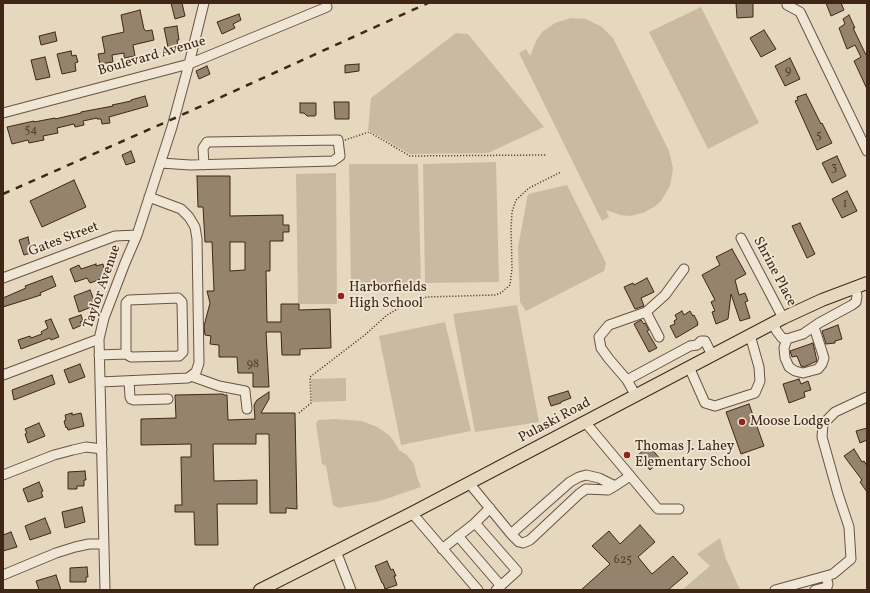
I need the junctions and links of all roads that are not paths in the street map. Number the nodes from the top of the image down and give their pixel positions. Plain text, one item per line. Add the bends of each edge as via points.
1 (204, 3) edge
2 (787, 5) dead end
3 (327, 7) dead end
4 (189, 64) junction
5 (3, 113) edge
6 (867, 151) edge
7 (161, 163) junction
8 (204, 165) junction
9 (149, 197) junction
10 (137, 235) junction
11 (741, 238) dead end
12 (684, 270) dead end
13 (3, 278) edge
14 (867, 283) edge
15 (855, 287) junction
16 (112, 297) junction
17 (126, 303) junction
18 (646, 312) junction
19 (778, 320) junction
20 (814, 327) junction
21 (750, 335) junction
22 (659, 337) dead end
23 (99, 339) junction
24 (787, 340) junction
25 (126, 354) junction
26 (99, 355) junction
27 (712, 355) junction
28 (668, 358) junction
29 (689, 367) junction
30 (677, 374) junction
31 (3, 375) edge
32 (191, 376) junction
33 (627, 380) junction
34 (129, 381) junction
35 (100, 382) junction
36 (636, 396) junction
37 (867, 398) edge
38 (168, 399) dead end
39 (247, 410) dead end
40 (585, 422) junction
41 (102, 449) junction
42 (3, 475) edge
43 (630, 476) junction
44 (469, 483) junction
45 (615, 486) junction
46 (490, 508) junction
47 (679, 509) dead end
48 (412, 514) junction
49 (475, 523) junction
50 (511, 534) junction
51 (458, 536) junction
52 (103, 544) junction
53 (442, 549) junction
54 (336, 551) junction
55 (3, 575) edge
56 (826, 576) junction
57 (800, 587) edge
58 (499, 588) edge
59 (105, 590) edge
60 (260, 590) edge
61 (351, 590) edge
62 (478, 590) edge
63 (775, 590) edge
64 (815, 590) edge

1 - 4 street, Taylor Avenue
2 - 6 street via 800,12
3 - 4 street, Boulevard Avenue
4 - 5 street, Boulevard Avenue
4 - 7 street, Taylor Avenue
7 - 8 street
7 - 9 street, Taylor Avenue
8 - 8 street via 333,161 340,156 338,140 208,142 203,148
9 - 10 street, Taylor Avenue
9 - 32 street via 180,209 195,227 200,363
10 - 13 street, Gates Street via 115,236
10 - 16 street, Taylor Avenue
11 - 19 street, Shrine Place
12 - 18 street via 665,295
14 - 15 main road, Pulaski Road
15 - 19 main road, Pulaski Road
15 - 20 street via 856,302
16 - 17 street
16 - 23 street, Taylor Avenue
17 - 25 street
17 - 25 street via 129,300 178,298 182,302 183,352 179,356 131,357
18 - 22 street
18 - 33 street via 609,325 599,337 601,348
19 - 21 main road, Pulaski Road
19 - 24 street, Shrine Place via 778,335
20 - 24 street
20 - 24 street via 824,358 818,369 803,373 789,366 784,348
21 - 27 main road, Pulaski Road
21 - 29 street via 759,367 760,381 755,393 715,406 705,403
23 - 26 street, Taylor Avenue
23 - 31 street
25 - 26 street
26 - 35 street, Taylor Avenue
27 - 28 street via 705,341 701,341
27 - 29 main road, Pulaski Road
28 - 30 street
28 - 33 street
29 - 30 main road, Pulaski Road
30 - 36 main road, Pulaski Road
32 - 34 street
32 - 39 street via 219,386 245,391
33 - 36 street
34 - 35 street
34 - 38 street via 131,399
35 - 41 street, Taylor Avenue
36 - 40 main road, Pulaski Road
37 - 56 street via 835,412 823,424 822,437 849,527 851,559 833,574
40 - 43 street
40 - 44 main road, Pulaski Road
41 - 42 street via 86,447 73,450
41 - 52 street, Taylor Avenue
43 - 45 street
43 - 47 street via 658,509
44 - 46 street
44 - 48 main road, Pulaski Road
45 - 50 street via 600,478 586,475 579,477
45 - 50 street via 608,490 586,489 530,540 519,542
46 - 49 street
46 - 50 street
48 - 53 street
48 - 54 main road, Pulaski Road
49 - 51 street
49 - 58 street via 517,571
51 - 53 street
51 - 58 street
52 - 55 street via 89,544 56,553
52 - 59 street, Taylor Avenue
53 - 62 street
54 - 60 main road, Pulaski Road
54 - 61 street
56 - 57 street
56 - 64 street via 827,587
57 - 63 street

